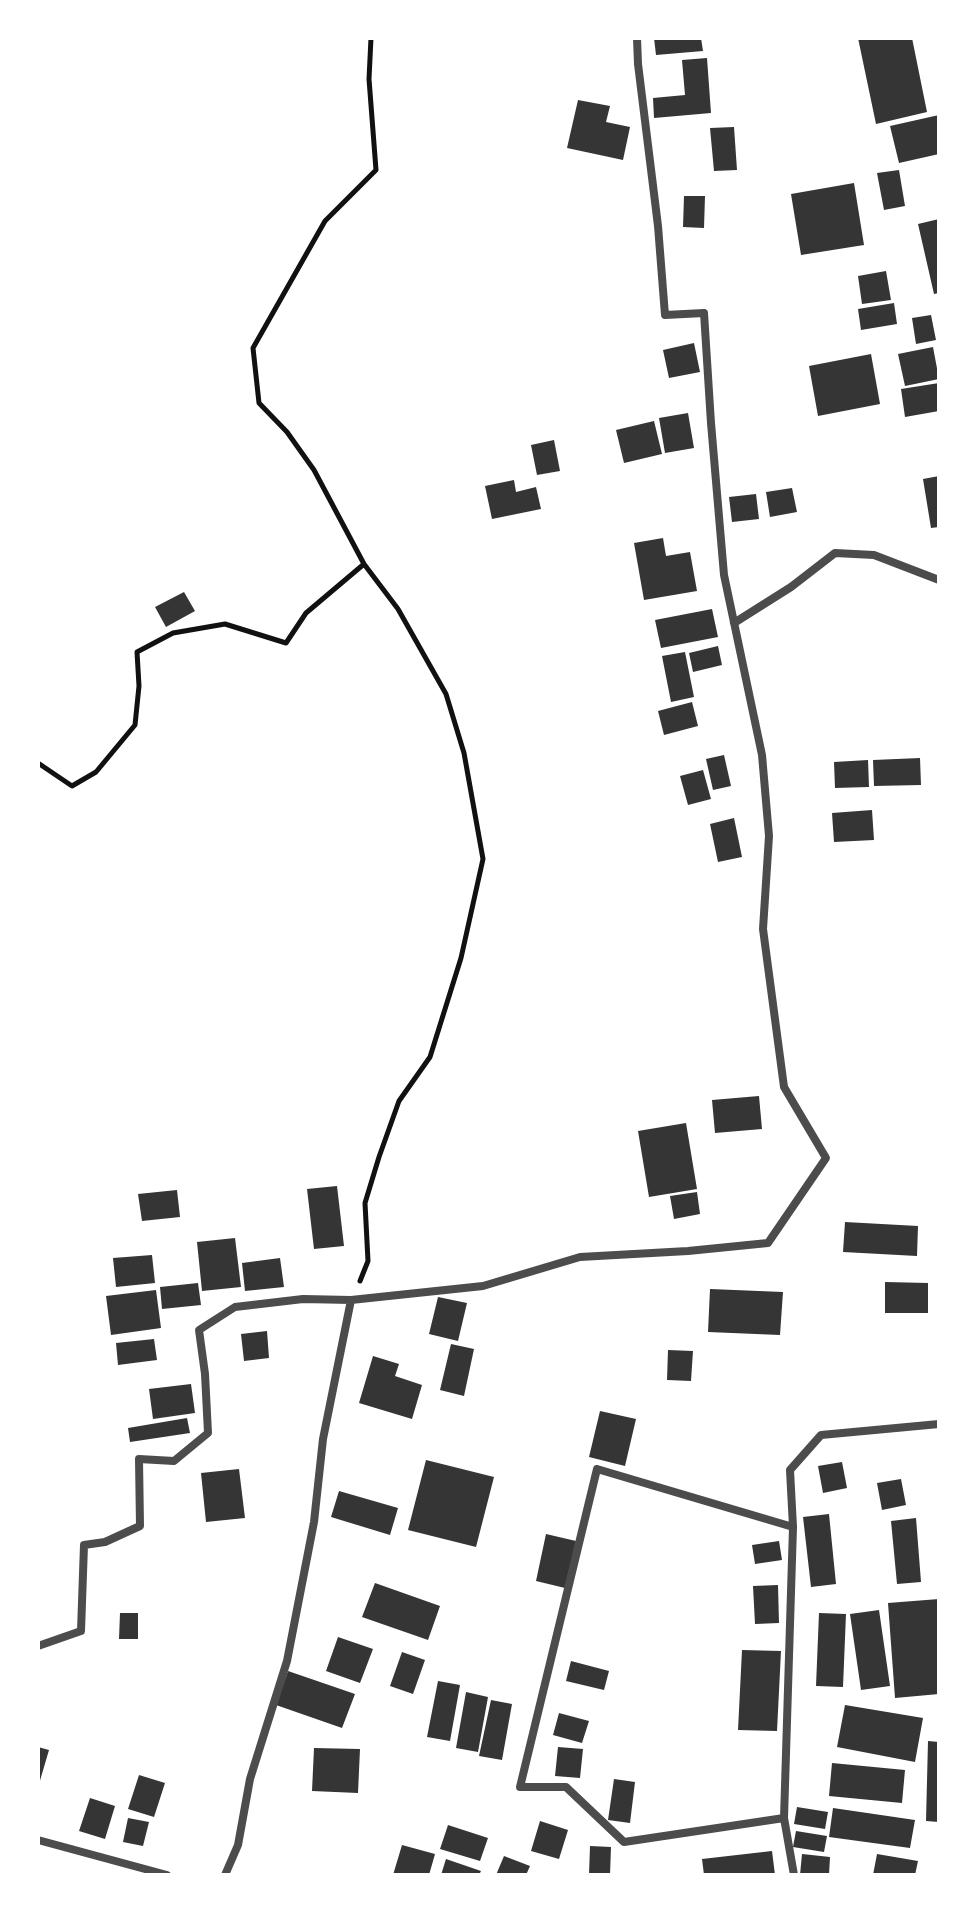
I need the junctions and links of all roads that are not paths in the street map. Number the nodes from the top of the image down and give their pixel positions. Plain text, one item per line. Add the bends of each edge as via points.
1 (637, 38) edge
2 (939, 580) edge
3 (734, 623) junction
4 (351, 1300) junction
5 (939, 1424) edge
6 (793, 1527) junction
7 (38, 1646) edge
8 (784, 1818) junction
9 (38, 1840) edge
10 (167, 1875) edge
11 (225, 1875) edge
12 (794, 1875) edge

1 - 3 street via 665,315 704,313 724,575
2 - 3 street via 874,555 835,553
3 - 4 street via 762,755 769,836 763,929 784,1087 826,1158 768,1243 580,1257 483,1286
4 - 7 street via 235,1307 199,1330 208,1433 174,1461 139,1459 140,1526 84,1545 81,1631
4 - 11 street via 287,1661 250,1779 238,1845
5 - 6 street via 821,1435 790,1470
6 - 8 street
6 - 8 street via 597,1469 520,1787 566,1787 624,1842
8 - 12 street
9 - 10 street

